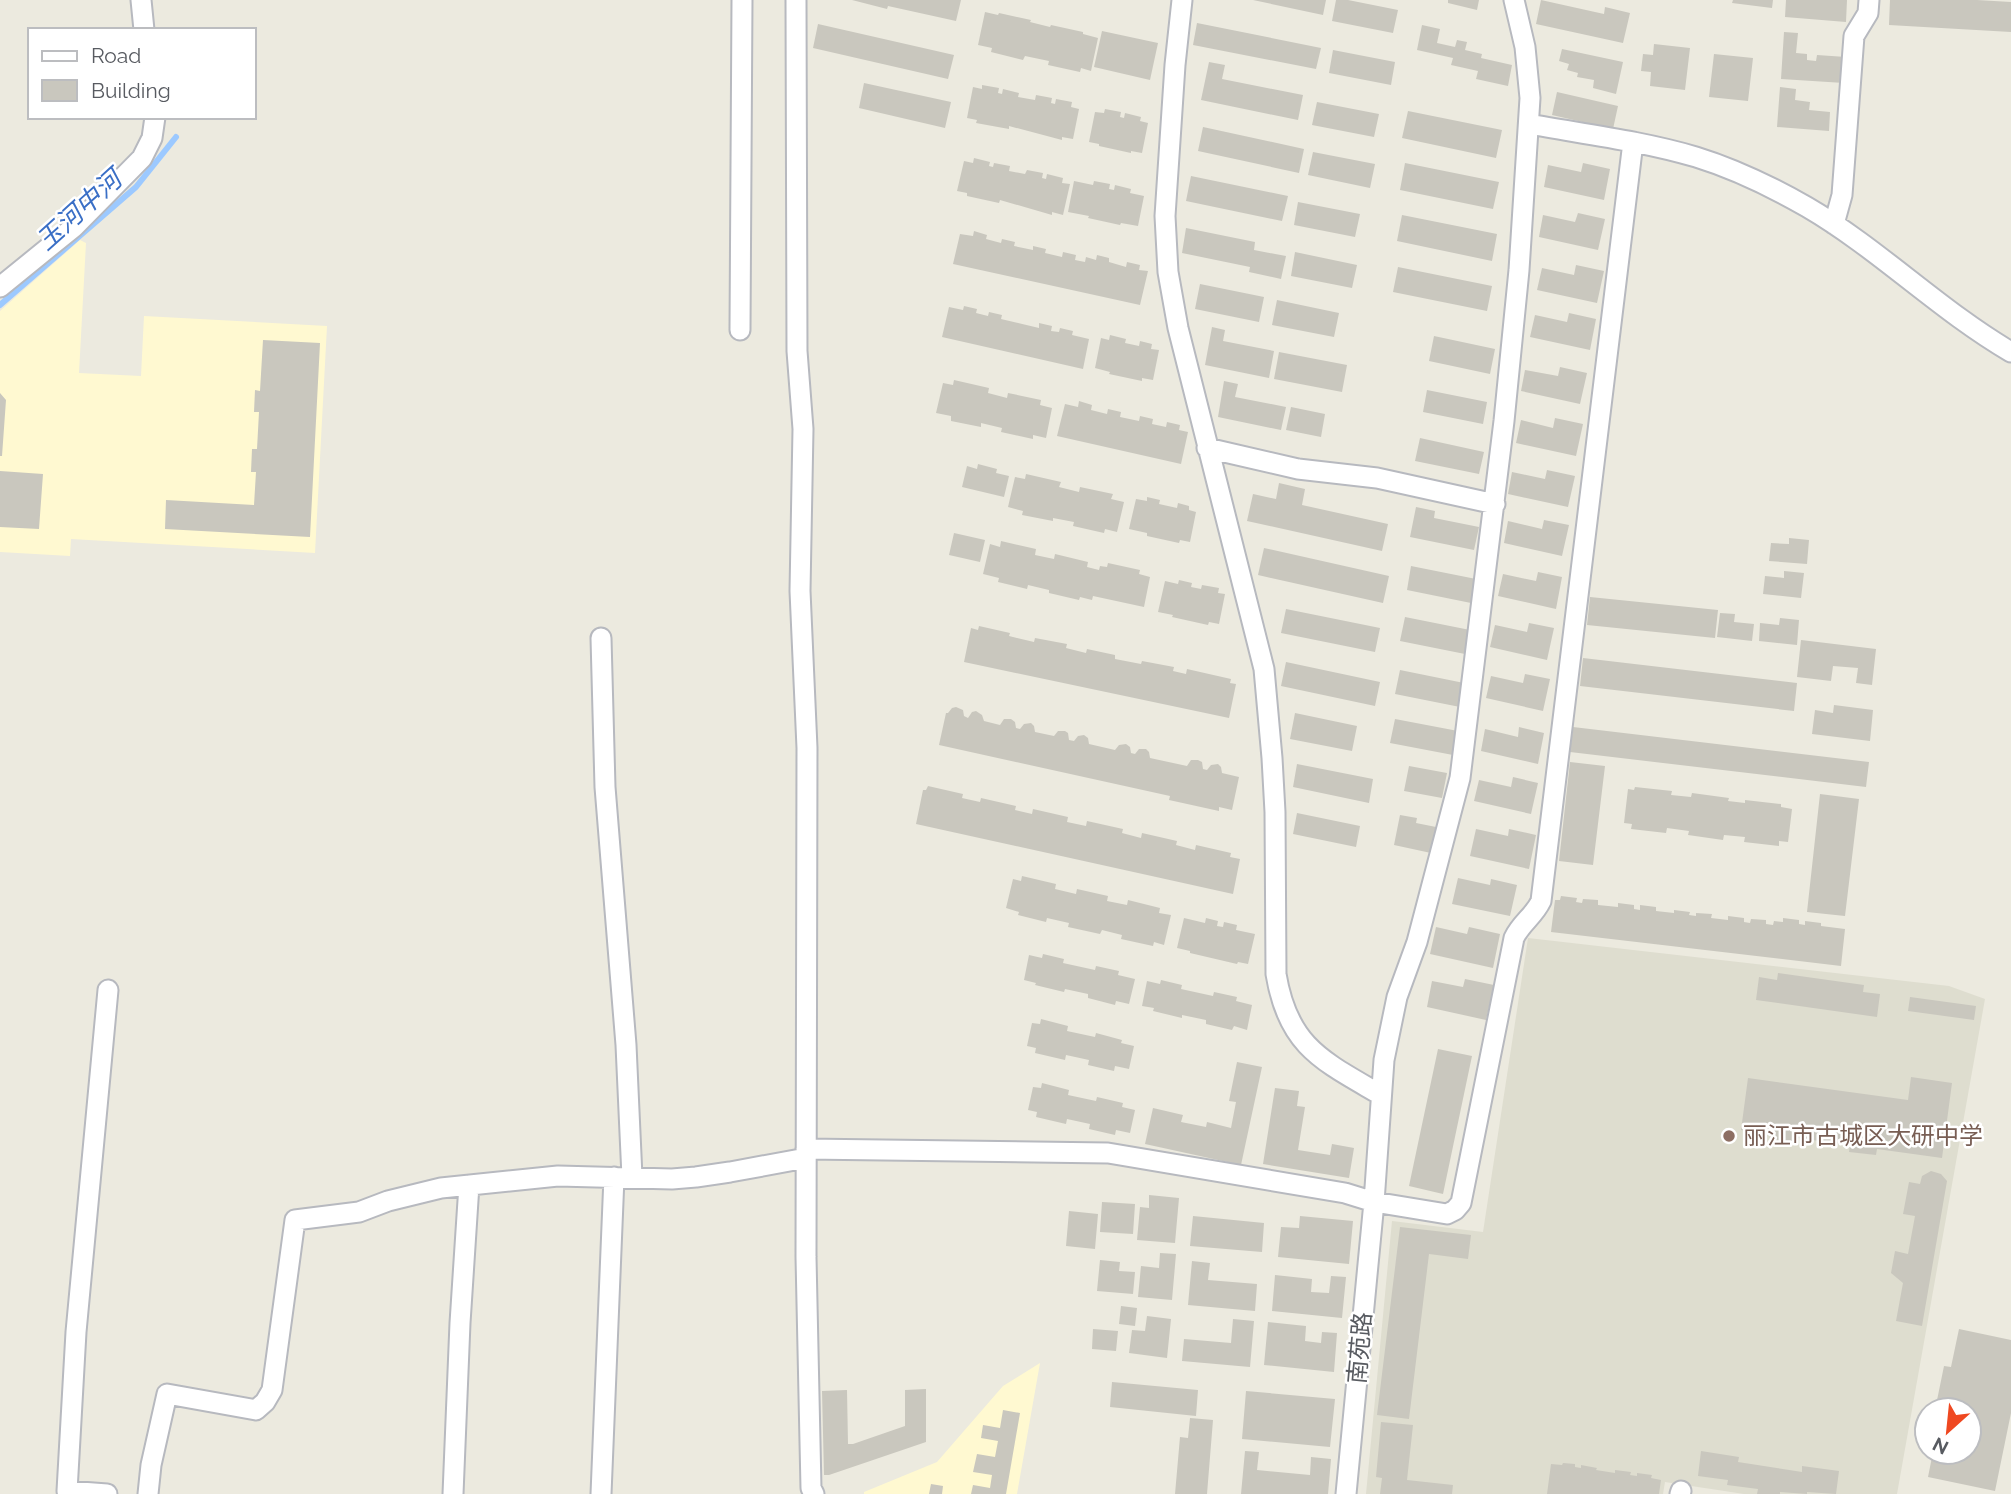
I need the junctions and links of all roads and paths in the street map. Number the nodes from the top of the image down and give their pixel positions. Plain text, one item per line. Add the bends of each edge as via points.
1 (141, 0) edge
2 (742, 0) edge
3 (796, 0) edge
4 (1182, 0) edge
5 (1514, 0) edge
6 (1869, 0) edge
7 (144, 28) edge
8 (155, 119) edge
9 (1529, 124) junction
10 (1633, 142) junction
11 (1834, 224) junction
12 (0, 287) edge
13 (740, 330) dead end
14 (2011, 352) edge
15 (1207, 448) junction
16 (1494, 504) junction
17 (601, 638) dead end
18 (108, 990) dead end
19 (1381, 1095) junction
20 (806, 1153) junction
21 (623, 1177) junction
22 (469, 1185) junction
23 (1374, 1202) junction
24 (107, 1494) edge
25 (148, 1494) edge
26 (453, 1494) edge
27 (601, 1494) edge
28 (814, 1494) edge
29 (1346, 1494) edge

1 - 7 street
2 - 13 street
3 - 20 street via 797,351 803,429 800,591 807,748
4 - 15 street via 1166,244 1172,300
5 - 9 street, 南苑路 via 1527,60
6 - 11 street via 1868,13 1854,36 1842,195
8 - 12 street via 142,158 74,227
9 - 10 street
9 - 16 street, 南苑路
10 - 11 street via 1695,157 1748,177
10 - 23 street via 1541,901 1514,938 1461,1203 1447,1214
11 - 14 street
15 - 16 street
15 - 19 street via 1264,669 1274,785 1278,992 1291,1023 1312,1051
16 - 19 street, 南苑路 via 1460,778 1417,942 1397,997
17 - 21 street via 605,787 626,1045
18 - 24 street via 75,1332 67,1491
19 - 23 street, 南苑路
20 - 21 street via 695,1177
20 - 23 street via 1108,1153
20 - 28 street
21 - 22 street via 558,1176
21 - 27 street
22 - 25 street via 418,1192 359,1212 295,1220 270,1396 256,1410 167,1394
22 - 26 street
23 - 29 street, 南苑路

